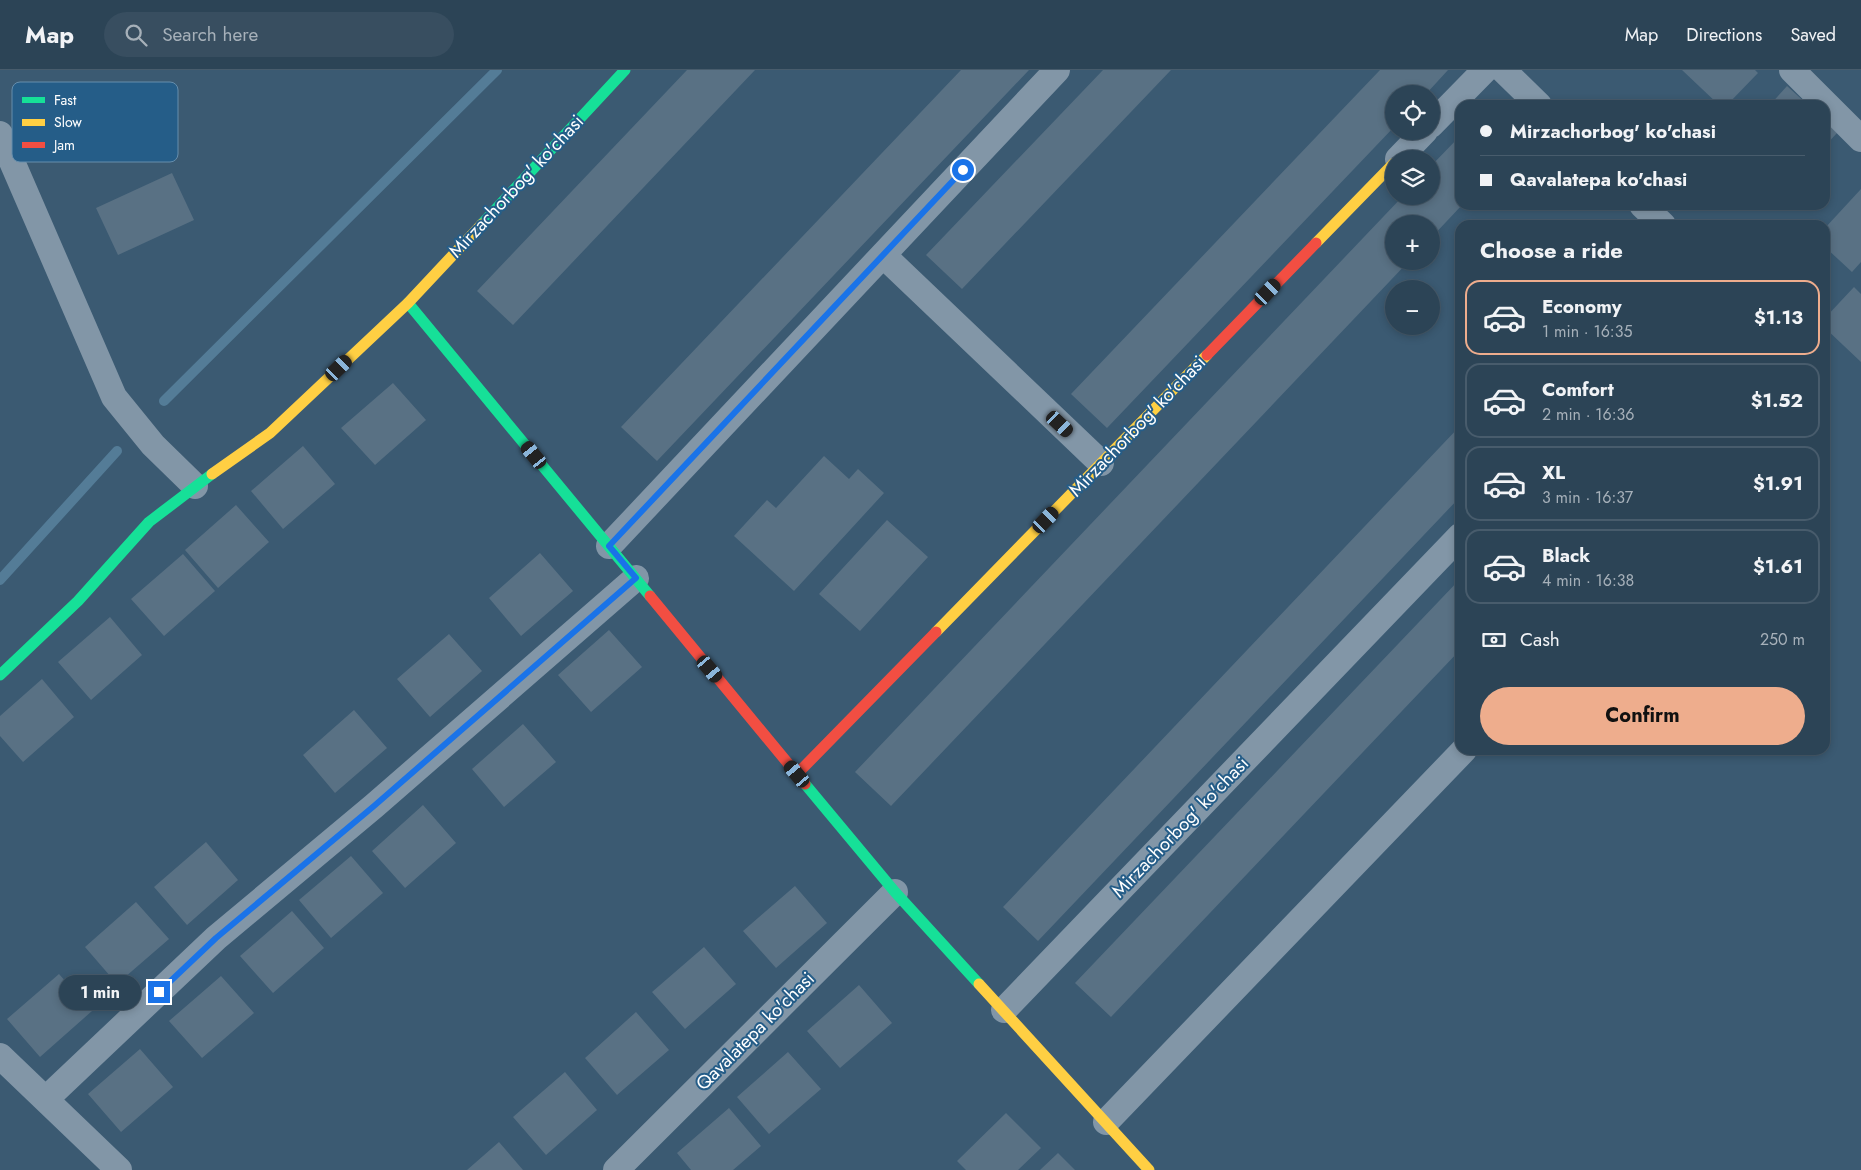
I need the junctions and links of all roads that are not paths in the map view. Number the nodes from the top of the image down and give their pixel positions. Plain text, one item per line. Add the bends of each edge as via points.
1 (625, 70) edge
2 (1057, 70) edge
3 (1485, 70) edge
4 (1503, 70) edge
5 (1792, 70) edge
6 (1456, 100) edge
7 (1534, 100) edge
8 (1822, 100) edge
9 (1455, 101) edge
10 (1830, 108) edge
11 (1440, 116) edge
12 (0, 134) edge
13 (1861, 139) edge
14 (1416, 140) edge
15 (1407, 150) edge
16 (12, 162) edge
17 (12, 162) edge
18 (1385, 172) edge
19 (1647, 210) edge
20 (1658, 220) edge
21 (883, 256) junction
22 (408, 303) junction
23 (1101, 463) junction
24 (195, 486) junction
25 (1455, 541) edge
26 (609, 546) junction
27 (636, 578) junction
28 (0, 675) edge
29 (1459, 755) edge
30 (797, 774) junction
31 (895, 892) junction
32 (1004, 1010) junction
33 (0, 1056) edge
34 (46, 1100) junction
35 (1106, 1122) junction
36 (119, 1170) edge
37 (616, 1170) edge
38 (1149, 1170) edge

1 - 22 street, Mirzachorbog' ko'chasi
2 - 21 street
3 - 6 street
4 - 7 street
5 - 8 street
9 - 11 street
10 - 13 street
12 - 16 street
14 - 15 street
17 - 24 street via 114,397 153,445
18 - 23 street, Mirzachorbog' ko'chasi
19 - 20 street
21 - 23 street
21 - 26 street
22 - 24 street, Mirzachorbog' ko'chasi via 270,433
22 - 26 street
23 - 30 street, Mirzachorbog' ko'chasi
24 - 28 street, Mirzachorbog' ko'chasi via 149,522 78,602
25 - 32 street, Mirzachorbog' ko'chasi
26 - 27 street
27 - 30 street
27 - 34 street via 374,806 216,938
29 - 35 street
30 - 31 street
31 - 32 street
31 - 37 street, Qavalatepa ko'chasi
32 - 35 street
33 - 34 street
34 - 36 street
35 - 38 street

